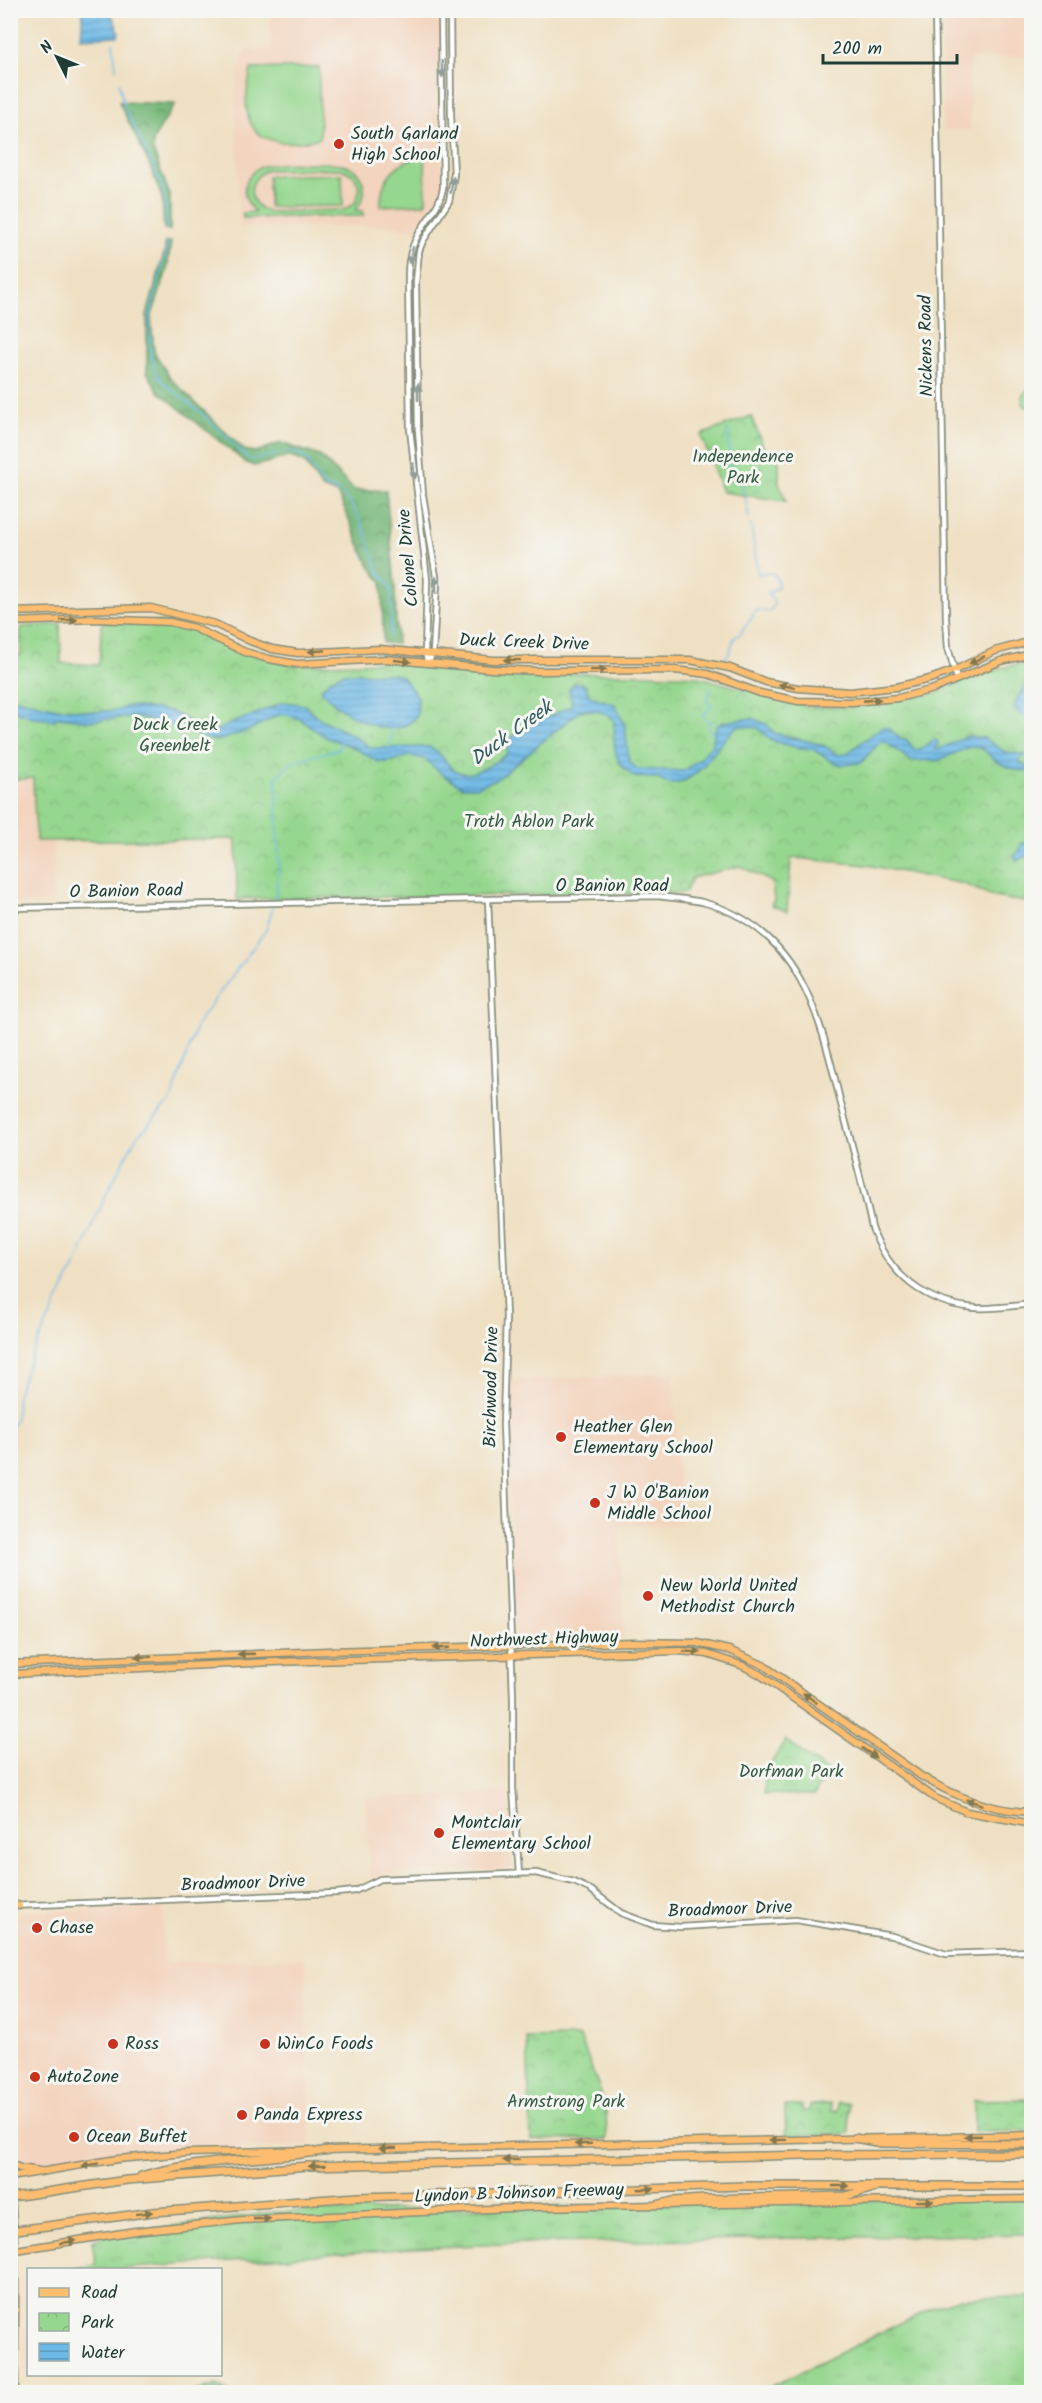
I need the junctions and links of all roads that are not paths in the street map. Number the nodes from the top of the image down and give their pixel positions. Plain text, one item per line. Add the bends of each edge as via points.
1 (441, 10) edge
2 (450, 10) edge
3 (935, 10) edge
4 (95, 609) junction
5 (27, 611) junction
6 (10, 612) edge
7 (95, 619) junction
8 (10, 622) edge
9 (28, 622) junction
10 (1032, 641) edge
11 (1018, 644) junction
12 (425, 653) junction
13 (433, 653) junction
14 (1032, 654) edge
15 (1022, 657) junction
16 (428, 663) junction
17 (956, 670) junction
18 (957, 679) junction
19 (488, 900) junction
20 (10, 908) edge
21 (1032, 1304) edge
22 (510, 1646) junction
23 (510, 1656) junction
24 (61, 1661) junction
25 (10, 1664) edge
26 (61, 1671) junction
27 (10, 1674) edge
28 (1032, 1812) edge
29 (1032, 1824) edge
30 (519, 1874) junction
31 (10, 1904) edge
32 (19, 1906) joint
33 (1032, 1951) edge
34 (1032, 2135) edge
35 (855, 2138) junction
36 (1032, 2144) edge
37 (329, 2150) junction
38 (1032, 2154) edge
39 (10, 2164) edge
40 (46, 2172) junction
41 (10, 2177) edge
42 (127, 2180) junction
43 (883, 2186) junction
44 (1032, 2186) edge
45 (10, 2189) edge
46 (10, 2197) edge
47 (1032, 2199) edge
48 (656, 2205) junction
49 (10, 2231) edge
50 (13, 2251) edge
51 (15, 2392) edge

1 -> 12 street, Colonel Drive via 442,198 416,238 408,261 410,429 428,580
13 -> 2 street, Colonel Drive via 437,582 423,495 418,429 416,282 419,250 448,201 454,174
3 - 17 street, Nickens Road via 946,619 948,648
4 - 5 main road, Duck Creek Drive
4 - 7 main road
12 -> 4 main road, Duck Creek Drive via 380,649 298,652 250,641 215,624 171,611 137,607
5 - 6 main road, Duck Creek Drive
5 - 9 main road
9 -> 7 main road, Duck Creek Drive
7 -> 16 main road, Duck Creek Drive via 170,621 245,652 297,664 385,659
8 - 9 main road, Duck Creek Drive
10 - 11 main road, Duck Creek Drive
11 - 15 main road
11 -> 17 main road, Duck Creek Drive
12 - 13 main road, Duck Creek Drive
12 - 16 street, Colonel Drive
13 - 16 street, Colonel Drive
17 -> 13 main road, Duck Creek Drive via 930,680 850,692 766,682 719,665 690,660 494,660
14 - 15 main road, Duck Creek Drive
15 - 18 main road, Duck Creek Drive
16 -> 18 main road, Duck Creek Drive via 539,671 675,670 807,702 898,698
17 - 18 street, Nickens Road
19 - 20 street, O Banion Road
19 - 21 street, O Banion Road via 657,897 701,902 757,929 782,952 807,990 825,1039 872,1228 893,1267 919,1290 960,1305 991,1308
19 - 22 street, Birchwood Drive via 507,1316 502,1424
22 - 23 street, Birchwood Drive
22 -> 24 main road, Northwest Highway
28 -> 22 main road, Northwest Highway via 986,1806 934,1784 777,1674 729,1650 685,1642
23 - 26 main road, Northwest Highway
23 -> 29 main road, Northwest Highway via 681,1651 726,1659 765,1678 935,1798 983,1816
23 - 30 street, Birchwood Drive
24 - 25 main road, Northwest Highway
24 - 26 main road
26 - 27 main road, Northwest Highway
30 - 32 street, Broadmoor Drive via 380,1879 356,1891 337,1893
30 - 33 street, Broadmoor Drive via 549,1875 574,1882 621,1913 653,1925 796,1920 892,1936 946,1954
31 - 32 main road
34 -> 35 main road
35 - 36 highway via 881,2144
35 -> 37 main road
37 -> 40 main road via 187,2153
37 - 42 highway via 169,2168
38 -> 42 highway, Lyndon B Johnson Freeway via 308,2166
39 - 40 main road
40 - 41 main road
42 - 46 highway, Lyndon B Johnson Freeway, bridge
43 - 44 highway, Lyndon B Johnson Freeway
43 - 48 highway via 846,2196 705,2199
49 -> 43 highway, Lyndon B Johnson Freeway, bridge via 164,2211 357,2197
45 - 50 main road
48 -> 47 main road, Lyndon B Johnson Freeway
50 -> 48 main road, Lyndon B Johnson Freeway via 135,2231 242,2220
50 - 51 main road

